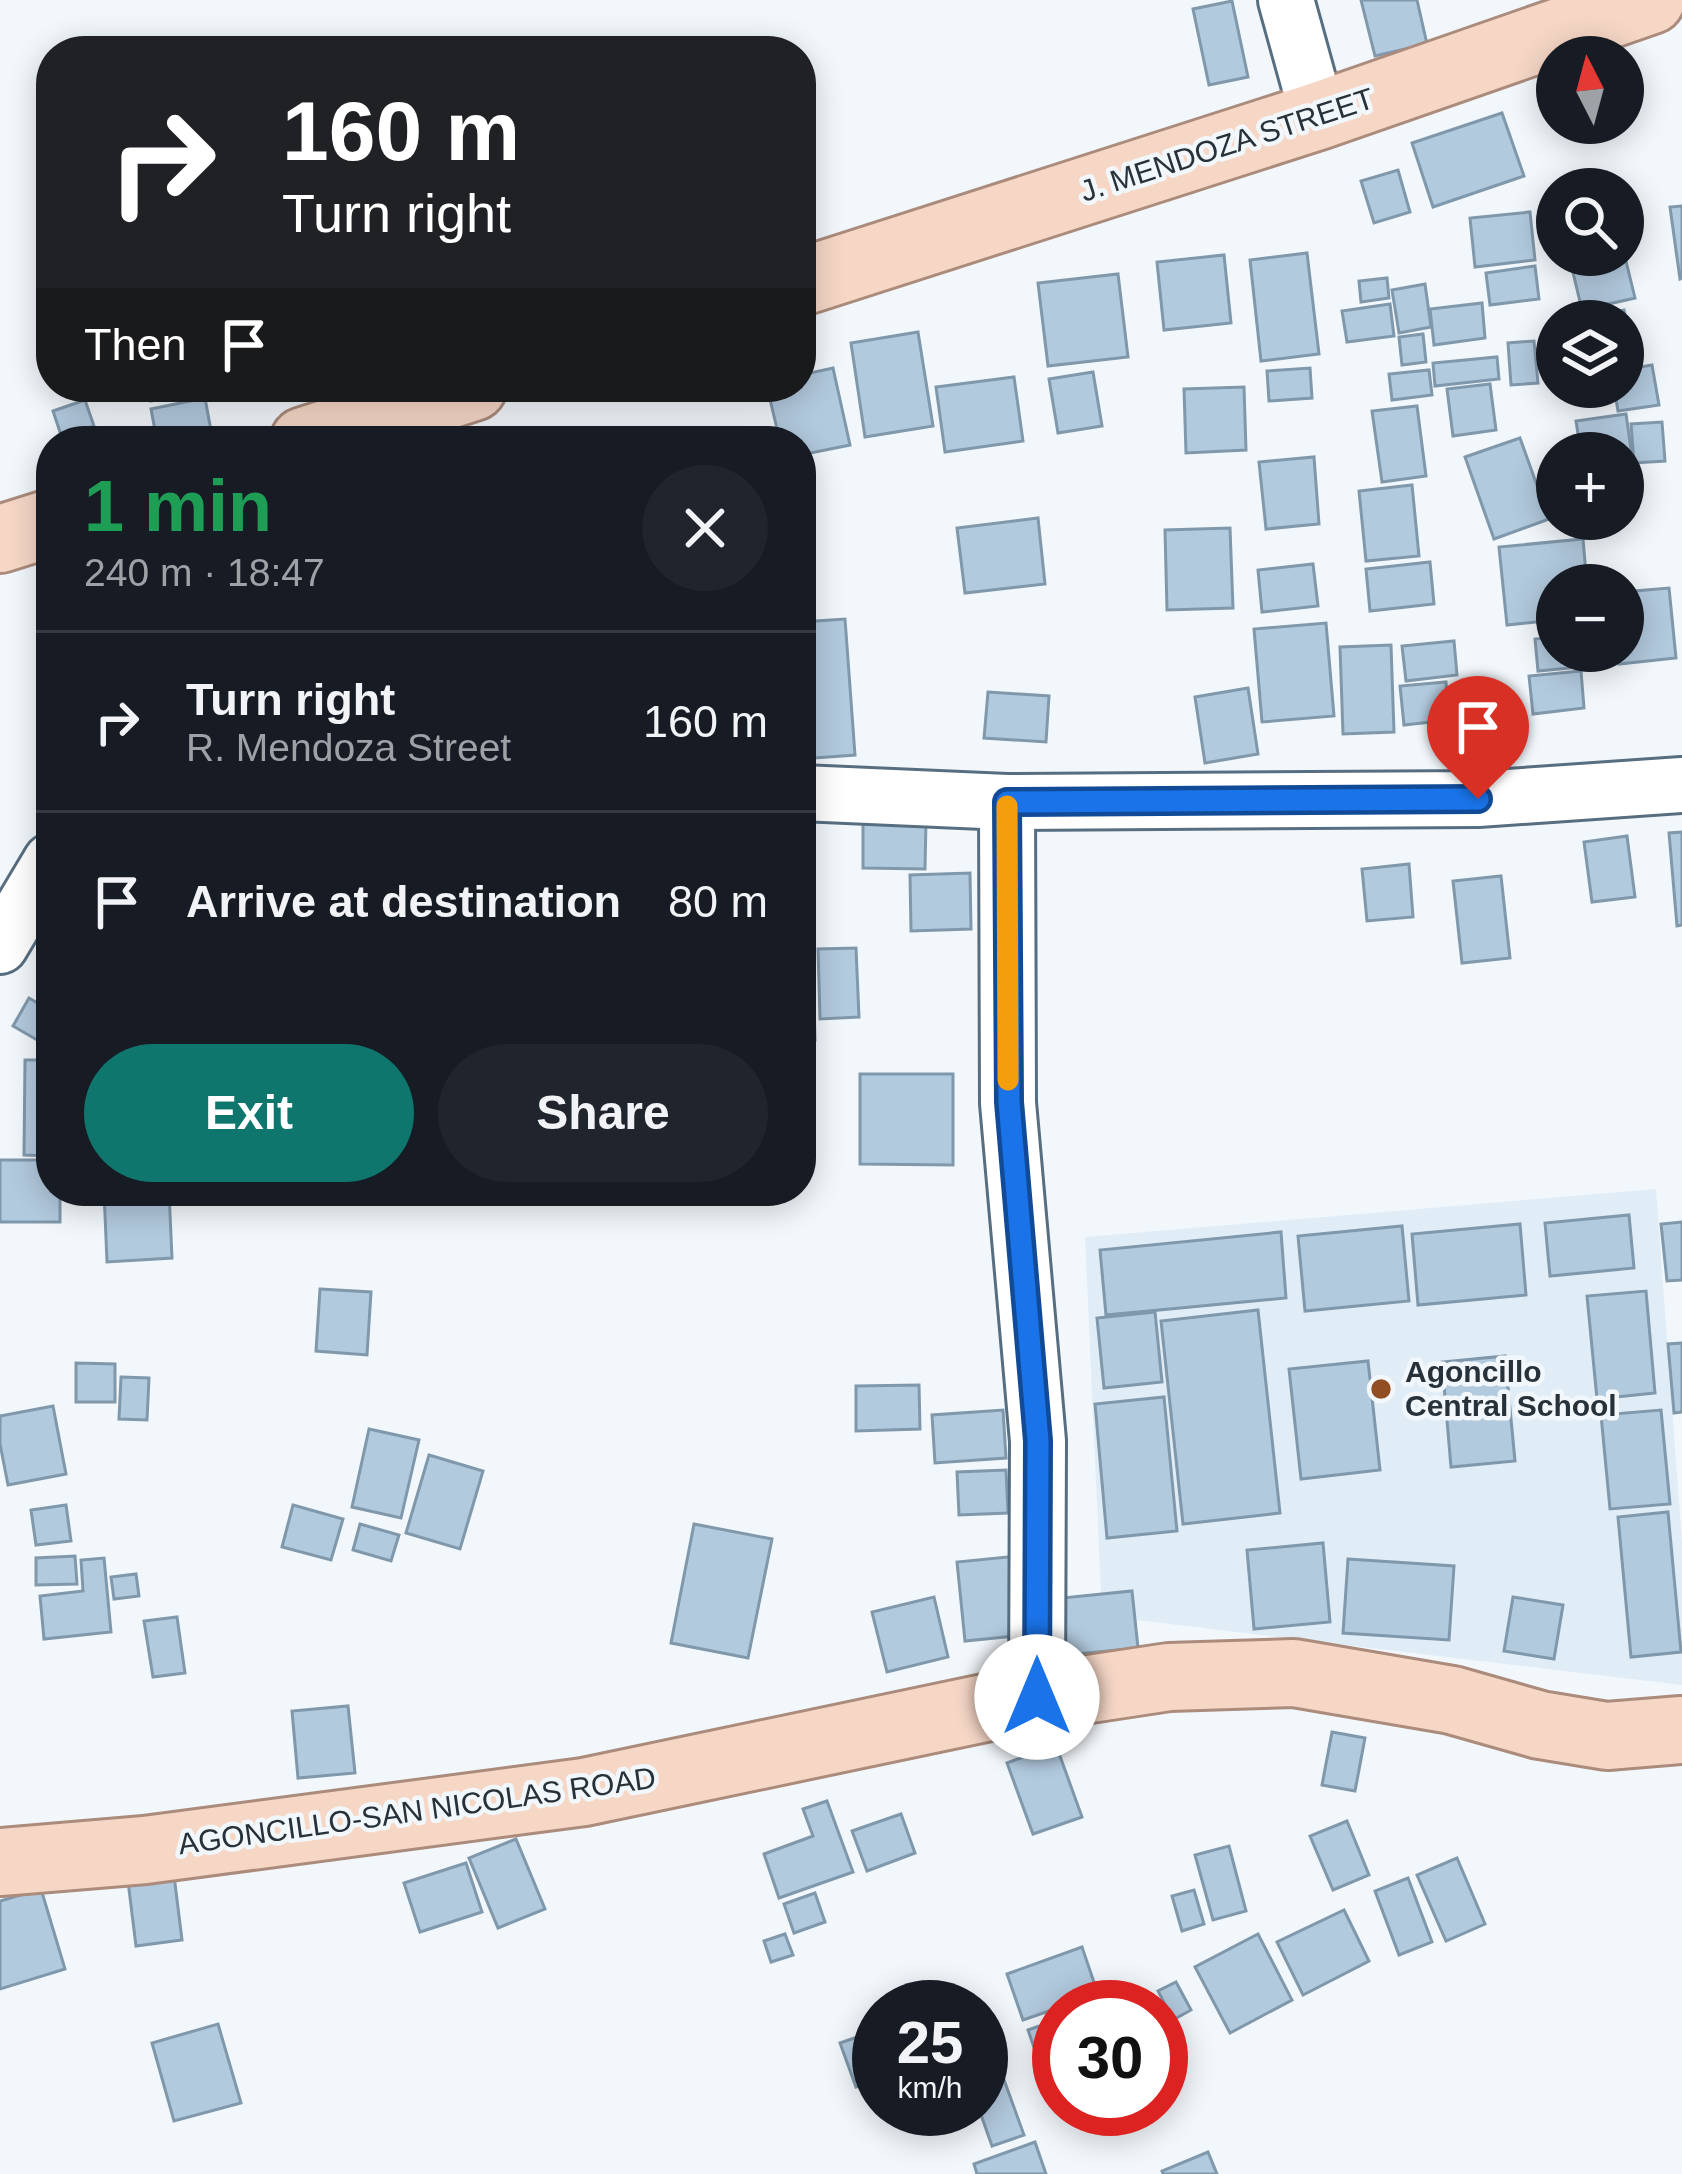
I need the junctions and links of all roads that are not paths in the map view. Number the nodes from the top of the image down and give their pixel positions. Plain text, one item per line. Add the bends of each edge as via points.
1 (1286, 0) edge
2 (1652, 0) edge
3 (1318, 116) junction
4 (816, 278) edge
5 (426, 402) edge
6 (351, 426) edge
7 (36, 528) edge
8 (0, 539) edge
9 (1682, 784) edge
10 (816, 794) edge
11 (1007, 802) junction
12 (36, 886) edge
13 (0, 946) edge
14 (1037, 1697) junction
15 (1682, 1730) edge
16 (0, 1862) edge

1 - 3 street
2 - 3 main road, J. MENDOZA STREET
3 - 4 main road, J. MENDOZA STREET
5 - 6 main road
7 - 8 main road
9 - 11 street via 1478,799
10 - 11 street
11 - 14 street via 1009,1102 1038,1441
12 - 13 street
14 - 15 main road, AGONCILLO-SAN NICOLAS ROAD via 1169,1677 1294,1673 1606,1736
14 - 16 main road, AGONCILLO-SAN NICOLAS ROAD via 584,1792

